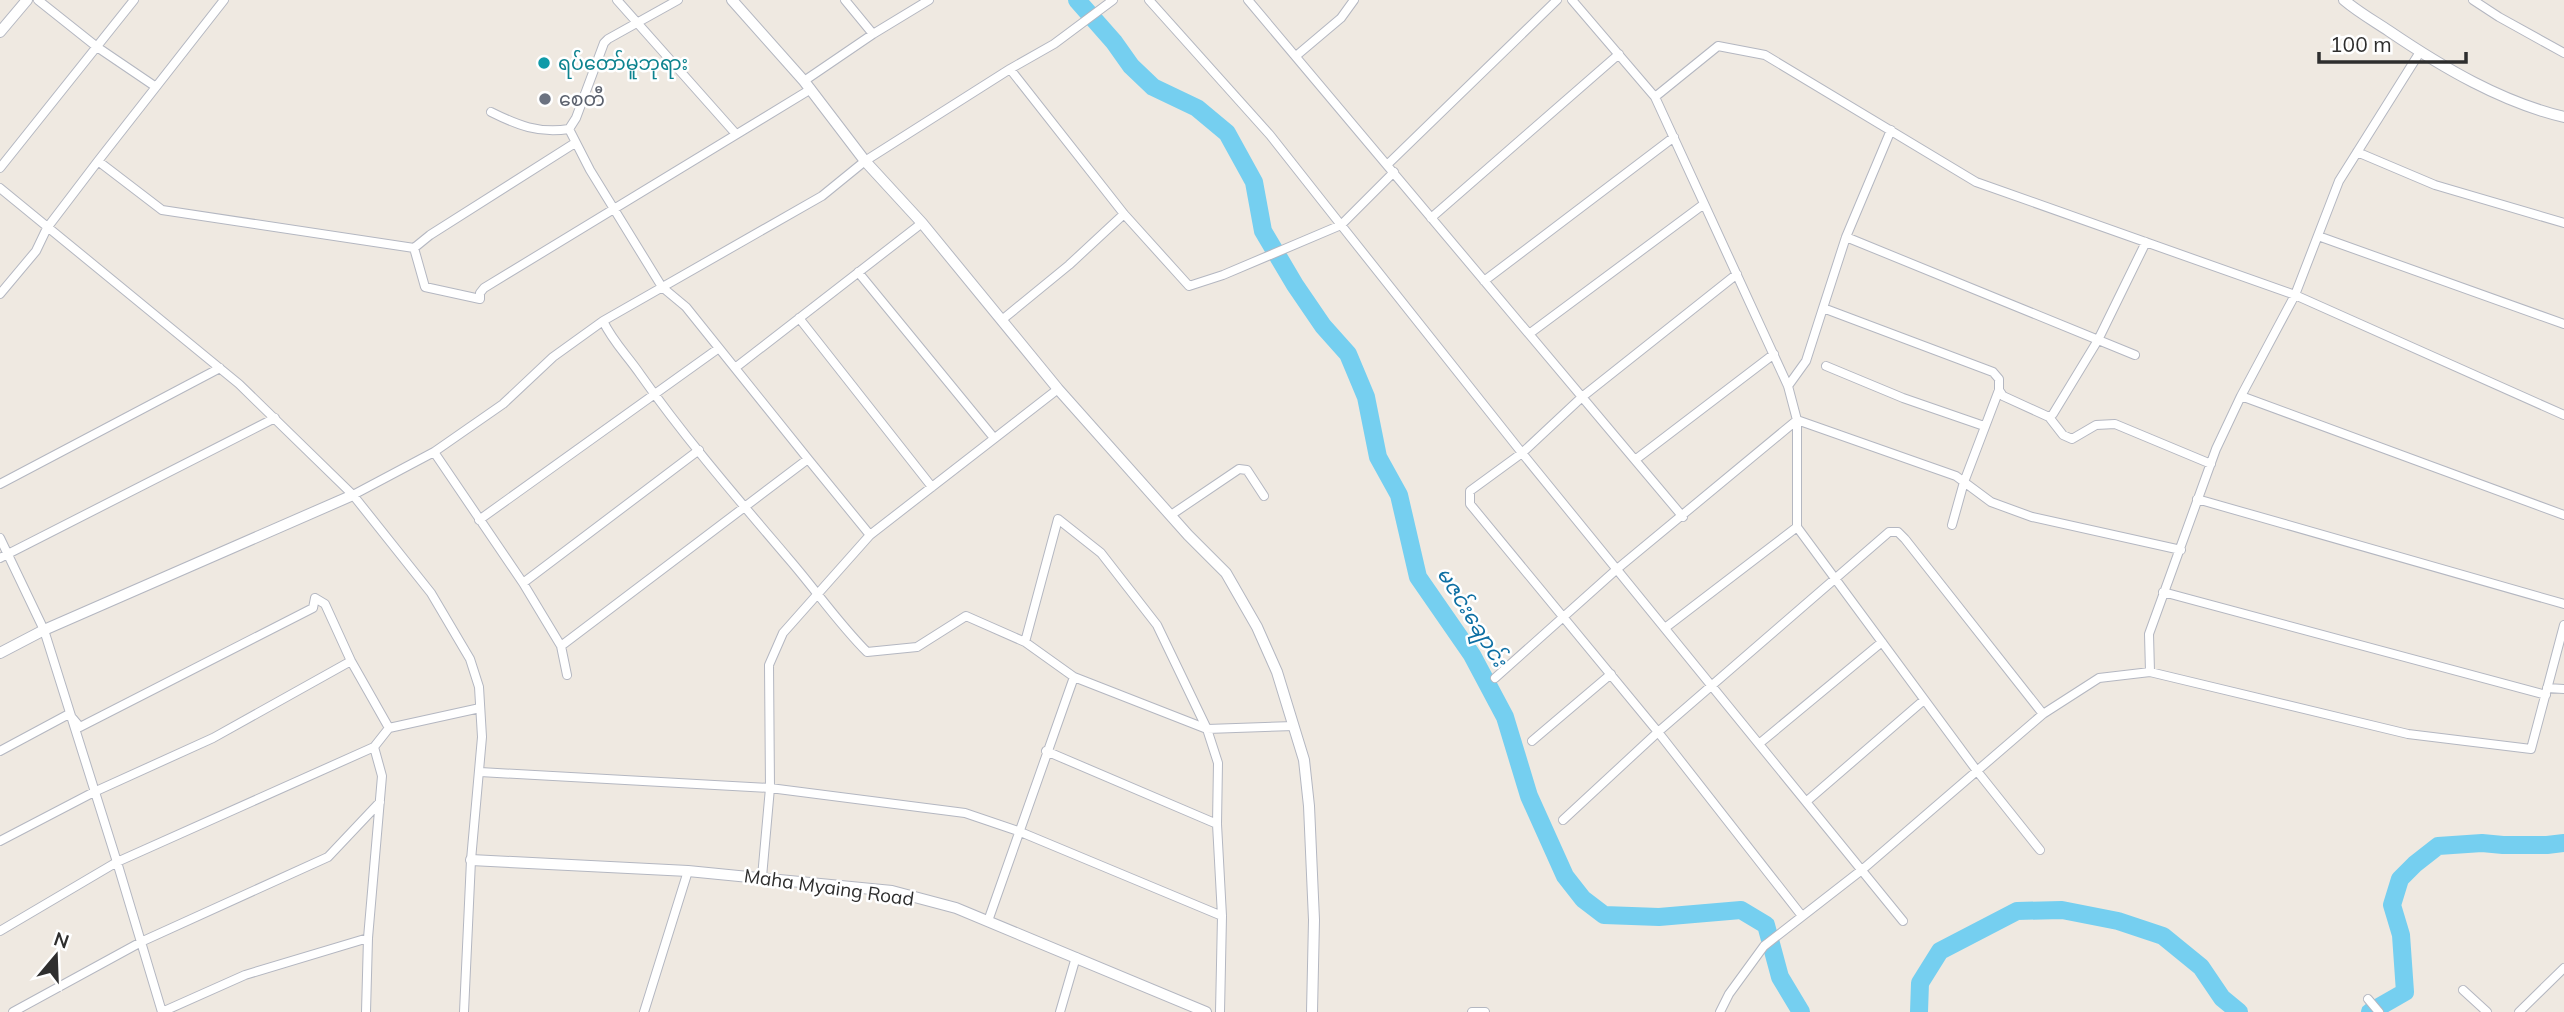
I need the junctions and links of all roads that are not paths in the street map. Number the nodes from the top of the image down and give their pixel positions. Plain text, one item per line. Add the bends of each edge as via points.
1 (27, 0) edge
2 (37, 0) edge
3 (134, 0) edge
4 (224, 0) edge
5 (617, 0) edge
6 (678, 0) edge
7 (733, 0) edge
8 (845, 0) edge
9 (929, 0) edge
10 (1113, 0) edge
11 (1149, 0) edge
12 (1248, 0) edge
13 (1354, 0) edge
14 (1557, 0) edge
15 (1572, 0) edge
16 (2344, 0) edge
17 (2473, 0) edge
18 (639, 23) junction
19 (0, 32) edge
20 (873, 34) junction
21 (97, 47) junction
22 (2420, 52) junction
23 (2564, 53) edge
24 (1619, 54) junction
25 (1296, 56) junction
26 (1010, 69) junction
27 (808, 85) junction
28 (156, 87) junction
29 (1656, 97) junction
30 (491, 112) dead end
31 (2564, 117) edge
32 (569, 129) junction
33 (1891, 130) junction
34 (736, 134) junction
35 (1674, 137) junction
36 (575, 143) junction
37 (2357, 152) junction
38 (98, 161) junction
39 (865, 161) junction
40 (1388, 164) junction
41 (0, 169) edge
42 (1395, 172) junction
43 (0, 188) edge
44 (1704, 204) junction
45 (614, 209) junction
46 (1124, 214) junction
47 (1431, 218) junction
48 (922, 223) junction
49 (2564, 223) edge
50 (1341, 225) junction
51 (47, 228) junction
52 (2318, 236) junction
53 (1846, 237) junction
54 (2146, 242) junction
55 (414, 248) junction
56 (858, 272) junction
57 (1737, 274) junction
58 (1484, 281) junction
59 (662, 287) junction
60 (0, 294) edge
61 (2295, 295) junction
62 (1823, 308) junction
63 (799, 318) junction
64 (1003, 319) junction
65 (603, 321) junction
66 (2564, 324) edge
67 (1529, 334) junction
68 (2098, 340) junction
69 (719, 348) junction
70 (1774, 354) junction
71 (2135, 355) dead end
72 (1826, 366) dead end
73 (220, 368) junction
74 (735, 368) junction
75 (1788, 386) junction
76 (1058, 389) junction
77 (1999, 390) junction
78 (654, 394) junction
79 (2241, 396) junction
80 (1582, 397) junction
81 (2564, 415) edge
82 (2049, 417) junction
83 (275, 418) junction
84 (1797, 420) junction
85 (1984, 426) junction
86 (994, 439) junction
87 (699, 450) junction
88 (434, 452) junction
89 (1522, 453) junction
90 (808, 459) junction
91 (1635, 460) junction
92 (2211, 464) junction
93 (1964, 482) junction
94 (0, 484) edge
95 (932, 487) junction
96 (354, 495) junction
97 (1264, 496) dead end
98 (2197, 499) junction
99 (745, 507) junction
100 (1171, 515) junction
101 (2564, 515) edge
102 (1683, 517) junction
103 (479, 520) junction
104 (1952, 525) dead end
105 (1797, 527) junction
106 (870, 535) junction
107 (0, 538) edge
108 (2181, 551) junction
109 (4, 556) edge
110 (1617, 569) junction
111 (1836, 580) junction
112 (523, 583) junction
113 (818, 592) junction
114 (2163, 592) junction
115 (2564, 604) edge
116 (1564, 618) junction
117 (2564, 625) edge
118 (1665, 628) junction
119 (44, 630) junction
120 (1025, 642) junction
121 (1882, 642) junction
122 (561, 646) junction
123 (0, 653) edge
124 (351, 661) junction
125 (2150, 672) junction
126 (1611, 674) junction
127 (567, 675) dead end
128 (1074, 677) junction
129 (1495, 678) dead end
130 (1712, 685) junction
131 (2564, 689) edge
132 (2546, 691) junction
133 (1924, 700) junction
134 (480, 708) junction
135 (69, 713) junction
136 (2043, 714) junction
137 (1294, 726) junction
138 (389, 728) junction
139 (1207, 729) junction
140 (1658, 732) junction
141 (1532, 741) dead end
142 (1760, 743) junction
143 (374, 747) junction
144 (0, 751) edge
145 (1046, 751) junction
146 (1977, 771) junction
147 (480, 772) junction
148 (770, 788) junction
149 (94, 792) junction
150 (1807, 801) junction
151 (380, 802) junction
152 (1563, 820) dead end
153 (1217, 824) junction
154 (1018, 831) junction
155 (0, 841) edge
156 (2039, 850) dead end
157 (471, 860) junction
158 (117, 862) junction
159 (1863, 869) junction
160 (688, 871) junction
161 (762, 877) junction
162 (1222, 916) junction
163 (1801, 917) junction
164 (988, 921) junction
165 (1903, 921) dead end
166 (0, 932) edge
167 (368, 938) junction
168 (139, 943) junction
169 (1076, 957) junction
170 (2564, 968) edge
171 (2463, 990) dead end
172 (2368, 999) dead end
173 (13, 1012) edge
174 (162, 1012) edge
175 (366, 1012) edge
176 (464, 1012) edge
177 (644, 1012) edge
178 (1060, 1012) edge
179 (1206, 1012) edge
180 (1220, 1012) edge
181 (1312, 1012) edge
182 (1472, 1012) edge
183 (1485, 1012) edge
184 (1720, 1012) edge
185 (2379, 1012) edge
186 (2487, 1012) edge
187 (2519, 1012) edge

1 - 19 street
2 - 21 street
3 - 21 street
4 - 28 street
5 - 18 street
6 - 18 street
7 - 27 street
8 - 20 street
9 - 20 street
10 - 26 street via 1054,44
11 - 50 street via 1270,135
12 - 25 street
13 - 25 street via 1341,18
14 - 40 street
15 - 24 street
16 - 22 street
17 - 23 street
18 - 32 street via 604,43
18 - 34 street
20 - 27 street
21 - 28 street
21 - 41 street
22 - 31 street via 2494,92
22 - 37 street
24 - 29 street
24 - 47 street
25 - 40 street
26 - 39 street
26 - 46 street
27 - 34 street
27 - 39 street
28 - 38 street
29 - 33 street via 1718,46 1765,55
29 - 35 street
30 - 32 street via 533,130
32 - 36 street
33 - 53 street
33 - 54 street via 1976,182
34 - 45 street
35 - 44 street
35 - 58 street
36 - 45 street
36 - 55 street
37 - 49 street via 2435,185
37 - 52 street
38 - 51 street
38 - 55 street via 162,210
39 - 48 street
39 - 59 street via 822,196
40 - 42 street
42 - 47 street
42 - 50 street
43 - 51 street
44 - 57 street
44 - 67 street
45 - 55 street via 484,288 480,299 425,287
45 - 59 street
46 - 50 street via 1189,286
46 - 64 street
47 - 58 street
48 - 56 street
48 - 64 street
50 - 89 street
51 - 60 street via 36,251
51 - 73 street
52 - 61 street
52 - 66 street
53 - 62 street
53 - 68 street
54 - 61 street
54 - 68 street
56 - 63 street
56 - 86 street
57 - 70 street
57 - 80 street
58 - 67 street
59 - 65 street
59 - 69 street via 686,307
61 - 79 street
61 - 81 street
62 - 75 street via 1806,361
62 - 77 street via 1993,372 2000,379
63 - 74 street
63 - 95 street
64 - 76 street
65 - 78 street via 612,341
65 - 88 street via 553,357 503,404
67 - 80 street
68 - 71 street
68 - 82 street
69 - 74 street
69 - 78 street
70 - 75 street
70 - 91 street
72 - 85 street
73 - 83 street
73 - 94 street
74 - 90 street
75 - 84 street
76 - 86 street
76 - 100 street
77 - 82 street
77 - 85 street
78 - 87 street
78 - 103 street
79 - 92 street
79 - 101 street
80 - 89 street
80 - 91 street
82 - 92 street via 2072,439 2096,425 2115,424
83 - 96 street
83 - 109 street
84 - 93 street
84 - 102 street
84 - 105 street
85 - 93 street
86 - 95 street
87 - 99 street
87 - 112 street
88 - 96 street
88 - 103 street
89 - 110 street
89 - 116 street via 1470,491 1470,504
90 - 99 street
90 - 106 street
91 - 102 street
92 - 98 street
93 - 104 street
93 - 108 street via 1991,502 2032,517
95 - 106 street
96 - 119 street
96 - 134 street via 438,604 470,659
97 - 100 street via 1247,470 1239,469
98 - 108 street
98 - 115 street
99 - 113 street
99 - 122 street
100 - 137 street via 1226,573 1277,672
102 - 110 street
103 - 112 street
105 - 111 street
105 - 118 street
106 - 113 street
107 - 109 street
108 - 114 street
109 - 119 street
110 - 116 street
110 - 118 street
111 - 121 street
111 - 130 street
111 - 136 street via 1880,538 1898,532
112 - 122 street
113 - 120 street via 867,652 917,647 965,616
113 - 148 street via 783,633 769,665
114 - 125 street via 2149,634
114 - 132 street
116 - 126 street
116 - 129 street
117 - 132 street
118 - 130 street
119 - 123 street
119 - 135 street
120 - 128 street
120 - 139 street via 1058,519 1101,552 1157,625
121 - 133 street
121 - 142 street
122 - 127 street
124 - 135 street via 325,604 315,598 313,608 80,727
124 - 138 street
124 - 149 street via 213,738
125 - 132 street via 2408,734 2531,749
125 - 136 street via 2099,678
126 - 140 street
126 - 141 street
128 - 139 street
128 - 145 street
130 - 140 street
130 - 142 street
131 - 132 street
133 - 146 street
133 - 150 street
134 - 138 street
134 - 147 street
135 - 144 street
135 - 149 street
136 - 146 street
137 - 139 street
137 - 181 street via 1310,806
138 - 143 street
139 - 153 street via 1218,764
140 - 152 street
140 - 163 street
142 - 150 street
143 - 151 street via 382,776
143 - 158 street
145 - 153 street
145 - 154 street
146 - 156 street
146 - 159 street
147 - 148 street
147 - 157 street
148 - 154 street via 965,813
148 - 161 street
149 - 155 street
149 - 158 street
150 - 159 street
151 - 167 street
151 - 168 street via 328,857
153 - 162 street
154 - 162 street
154 - 164 street
157 - 160 street, Maha Myaing Road
157 - 176 street
158 - 166 street
158 - 168 street
159 - 163 street
159 - 165 street
160 - 161 street, Maha Myaing Road
160 - 177 street
161 - 164 street, Maha Myaing Road via 892,891
162 - 180 street
163 - 184 street via 1764,946
164 - 169 street, Maha Myaing Road
167 - 174 street via 245,975
167 - 175 street
168 - 173 street
168 - 174 street
169 - 178 street
169 - 179 street, Maha Myaing Road
170 - 187 street
171 - 186 street
172 - 185 street
182 - 183 street

